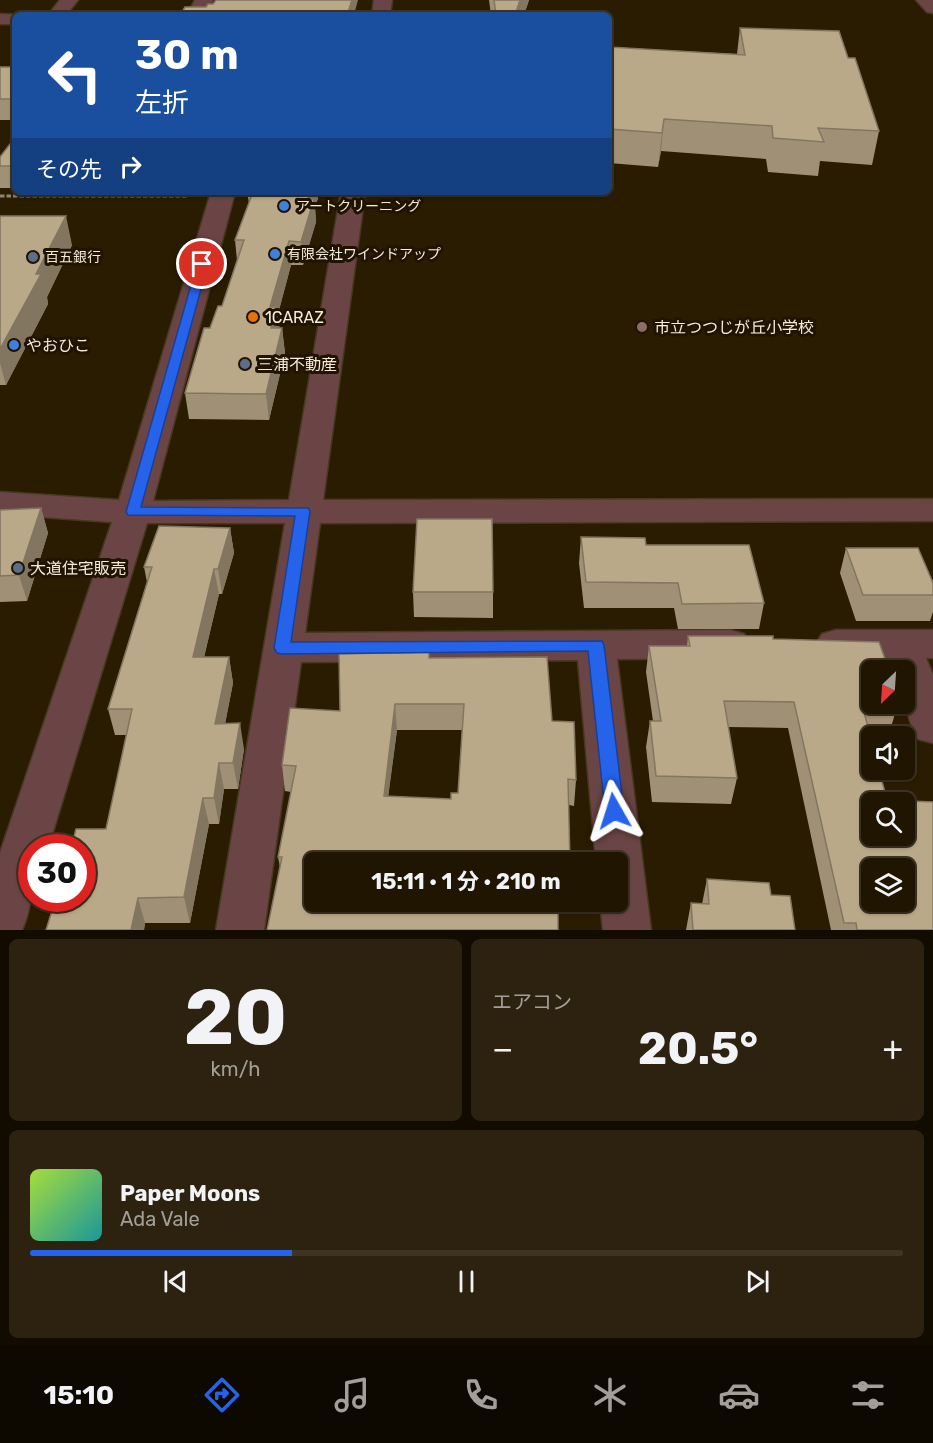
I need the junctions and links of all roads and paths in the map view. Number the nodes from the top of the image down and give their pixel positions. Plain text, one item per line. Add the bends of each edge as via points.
1 (69, 0) edge
2 (925, 0) edge
3 (933, 8) edge
4 (59, 12) edge
5 (111, 195) edge
6 (222, 195) edge
7 (353, 195) edge
8 (0, 196) edge
9 (0, 503) edge
10 (933, 510) edge
11 (303, 511) junction
12 (133, 512) junction
13 (760, 644) edge
14 (807, 644) edge
15 (917, 644) edge
16 (596, 645) junction
17 (282, 648) junction
18 (933, 727) edge
19 (0, 925) edge
20 (240, 930) edge
21 (627, 930) edge

1 - 4 street
2 - 3 street
5 - 8 path
6 - 12 street
7 - 11 street
9 - 12 street
10 - 11 street
11 - 12 street
11 - 17 street
12 - 19 street
13 - 16 street
14 - 15 street
15 - 18 street
16 - 17 street
16 - 21 street
17 - 20 street

